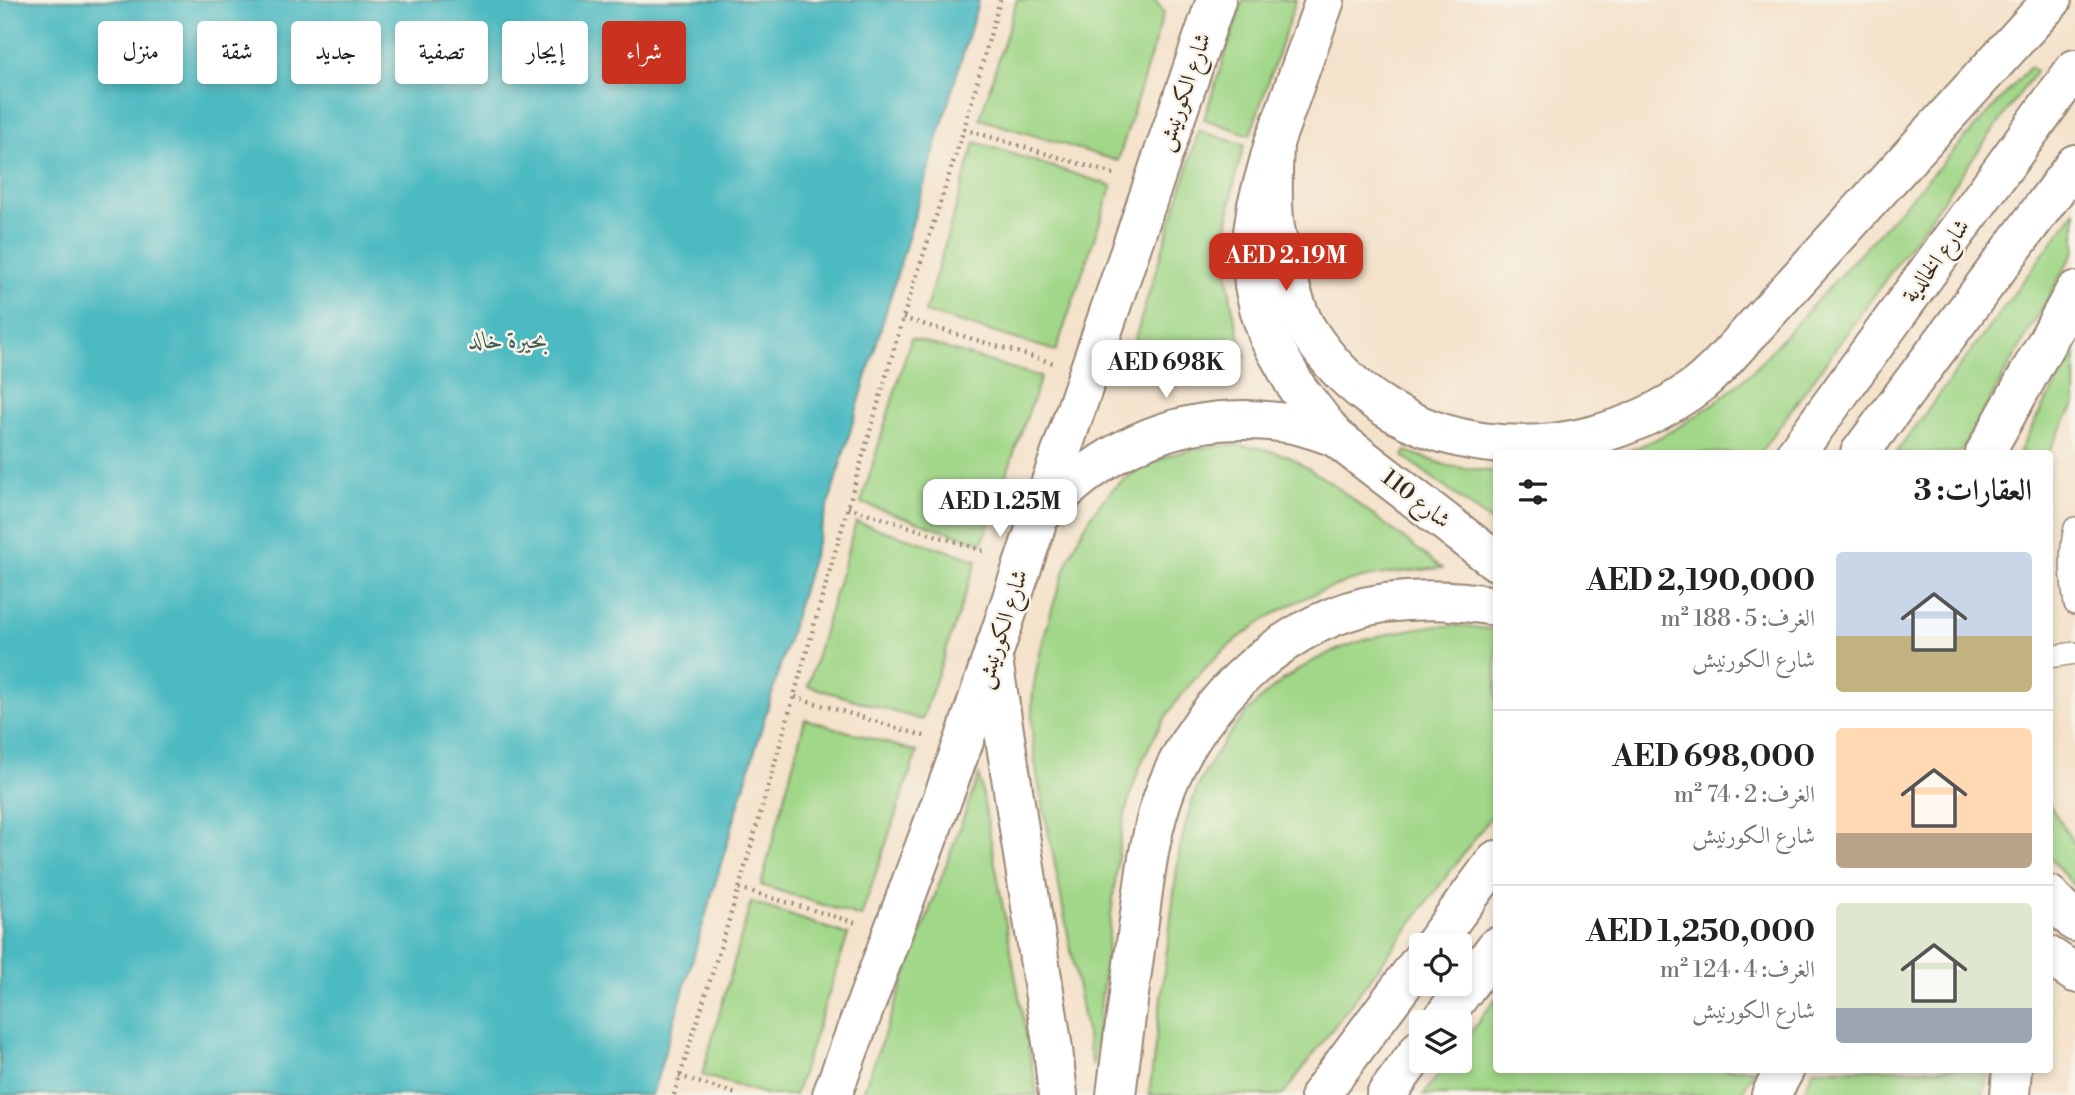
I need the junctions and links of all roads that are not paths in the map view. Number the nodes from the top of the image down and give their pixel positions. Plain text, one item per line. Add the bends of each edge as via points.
1 (1216, 0) edge
2 (1325, 0) edge
3 (2052, 0) edge
4 (2075, 69) edge
5 (1274, 144) junction
6 (2075, 164) edge
7 (2075, 291) edge
8 (1335, 437) junction
9 (1799, 450) edge
10 (1862, 450) edge
11 (1987, 450) edge
12 (1039, 517) junction
13 (2075, 528) edge
14 (1493, 559) edge
15 (2075, 604) edge
16 (1493, 606) edge
17 (2075, 653) edge
18 (2053, 656) edge
19 (993, 660) junction
20 (1493, 864) edge
21 (2053, 899) edge
22 (2075, 922) edge
23 (1442, 933) edge
24 (1493, 951) edge
25 (2053, 959) edge
26 (2075, 973) edge
27 (1409, 977) edge
28 (1449, 1010) edge
29 (1409, 1064) edge
30 (1783, 1073) edge
31 (2012, 1073) edge
32 (832, 1095) edge
33 (1058, 1095) edge
34 (1116, 1095) edge
35 (1320, 1095) edge
36 (1386, 1095) edge
37 (1771, 1095) edge
38 (2010, 1095) edge

1 - 12 main road, شارع الكورنيش
2 - 5 main road
3 - 5 main road via 1718,367 1695,388 1638,419 1579,439 1517,446 1455,438 1396,414 1345,377 1306,327 1292,295 1275,226
4 - 9 main road, شارع الخالدية
5 - 8 main road via 1252,232 1254,286 1269,338 1303,397
6 - 10 main road
7 - 11 main road
8 - 12 main road via 1296,425 1255,420 1214,421 1174,429 1099,463
8 - 14 main road, شارع 110
12 - 19 main road, شارع الكورنيش
13 - 15 lane via 2071,570
16 - 34 main road via 1418,600 1355,610 1276,648 1214,707 1184,751 1155,824
17 - 18 lane
19 - 32 main road, شارع الكورنيش
19 - 33 main road
20 - 23 main road
21 - 22 main road
24 - 28 main road
25 - 26 main road
27 - 35 main road
29 - 36 main road
30 - 37 main road
31 - 38 main road

